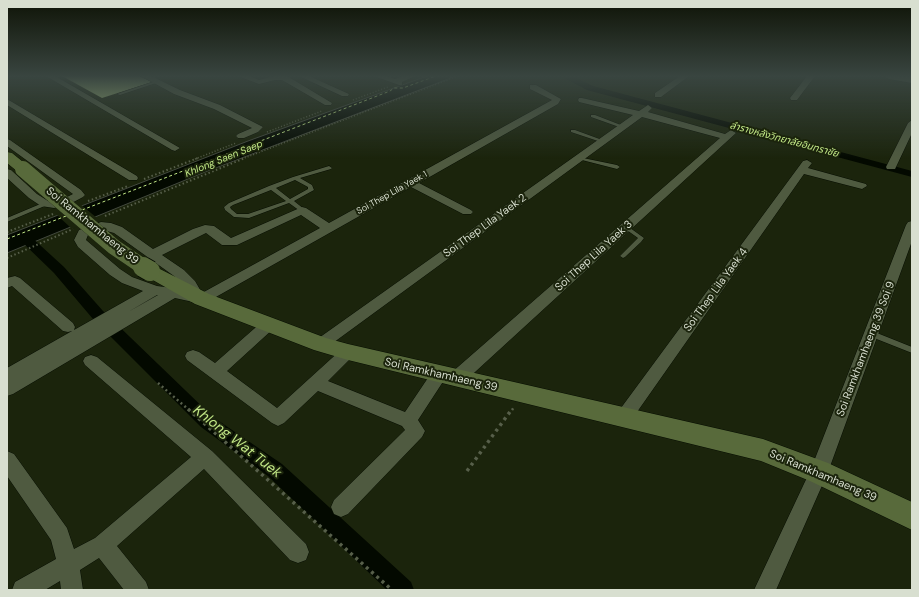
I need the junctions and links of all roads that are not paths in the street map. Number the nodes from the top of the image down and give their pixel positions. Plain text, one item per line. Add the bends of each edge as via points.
1 (12, 104) edge
2 (98, 104) edge
3 (206, 104) edge
4 (321, 104) edge
5 (552, 104) edge
6 (602, 104) edge
7 (326, 107) road end
8 (644, 112) junction
9 (593, 116) dead end
10 (912, 123) edge
11 (624, 127) junction
12 (573, 131) dead end
13 (239, 139) road end
14 (7, 142) edge
15 (603, 142) junction
16 (175, 148) dead end
17 (7, 156) edge
18 (580, 158) junction
19 (617, 167) dead end
20 (891, 167) dead end
21 (329, 168) dead end
22 (7, 172) edge
23 (294, 178) junction
24 (134, 181) road end
25 (411, 182) junction
26 (862, 186) dead end
27 (271, 187) junction
28 (290, 201) junction
29 (45, 204) junction
30 (302, 210) junction
31 (467, 212) dead end
32 (7, 220) edge
33 (912, 225) edge
34 (626, 227) junction
35 (329, 228) junction
36 (623, 256) dead end
37 (151, 263) junction
38 (7, 283) edge
39 (155, 290) junction
40 (171, 294) junction
41 (200, 298) junction
42 (119, 317) junction
43 (268, 325) junction
44 (872, 334) junction
45 (74, 337) junction
46 (321, 344) junction
47 (912, 350) edge
48 (348, 352) junction
49 (193, 356) dead end
50 (91, 361) dead end
51 (216, 372) junction
52 (7, 376) edge
53 (448, 376) junction
54 (317, 382) junction
55 (7, 389) edge
56 (624, 417) junction
57 (408, 421) junction
58 (205, 457) junction
59 (9, 467) edge
60 (819, 472) junction
61 (341, 507) dead end
62 (912, 516) edge
63 (102, 545) junction
64 (298, 552) dead end
65 (68, 565) junction
66 (23, 590) edge
67 (72, 590) edge
68 (138, 590) edge
69 (765, 590) edge

1 - 24 street
2 - 16 street
3 - 13 street via 258,127
4 - 7 street
5 - 25 street, Soi Thep Lila Yaek 1
6 - 8 street
8 - 11 street, Soi Thep Lila Yaek 2
8 - 34 street, Soi Thep Lila Yaek 3 via 728,135
9 - 11 lane
10 - 20 street
11 - 15 street, Soi Thep Lila Yaek 2
12 - 15 lane
14 - 29 street, Soi Ramkhamhaeng 39 via 78,192 82,199 74,199 58,209
15 - 18 street, Soi Thep Lila Yaek 2
17 - 37 main road, Soi Ramkhamhaeng 39, bridge via 114,247
18 - 19 lane
18 - 46 street, Soi Thep Lila Yaek 2
21 - 23 lane
22 - 29 street, Soi Ramkhamhaeng 39
23 - 27 lane
23 - 28 lane via 310,186 311,190
25 - 31 street
25 - 35 street, Soi Thep Lila Yaek 1
26 - 56 street, Soi Thep Lila Yaek 4 via 804,166
27 - 28 lane
27 - 28 lane via 231,204 227,207 228,210 236,216 243,217
28 - 30 lane
29 - 32 lane
30 - 35 street
30 - 37 street via 233,242 226,242 210,229 205,229
33 - 44 street, Soi Ramkhamhaeng 39 Soi 9
34 - 36 lane via 641,238
34 - 53 street, Soi Thep Lila Yaek 3
35 - 41 street, Soi Thep Lila Yaek 1
37 - 39 street via 118,230 108,226 88,230 83,233 80,240 127,280
37 - 41 main road, Soi Ramkhamhaeng 39
38 - 45 street via 15,281
39 - 40 street
39 - 42 street
40 - 41 street
40 - 42 street
41 - 43 main road, Soi Ramkhamhaeng 39
42 - 45 street via 93,333
43 - 46 main road, Soi Ramkhamhaeng 39
43 - 51 street
44 - 47 lane
44 - 60 street, Soi Ramkhamhaeng 39 Soi 9
45 - 52 street
45 - 55 street
46 - 48 main road, Soi Ramkhamhaeng 39
48 - 53 main road, Soi Ramkhamhaeng 39
48 - 54 street
49 - 51 street
50 - 58 street
51 - 54 street via 278,418
53 - 56 main road, Soi Ramkhamhaeng 39
53 - 57 street, Soi Thep Lila Yaek 3
54 - 57 street
56 - 60 main road, Soi Ramkhamhaeng 39 via 763,450
57 - 61 street via 416,431
58 - 63 street
58 - 64 street
59 - 65 street via 60,535
60 - 62 main road, Soi Ramkhamhaeng 39
60 - 69 street, Soi Ramkhamhaeng 39 Soi 9
63 - 65 street
63 - 68 street
65 - 66 street
65 - 67 street

